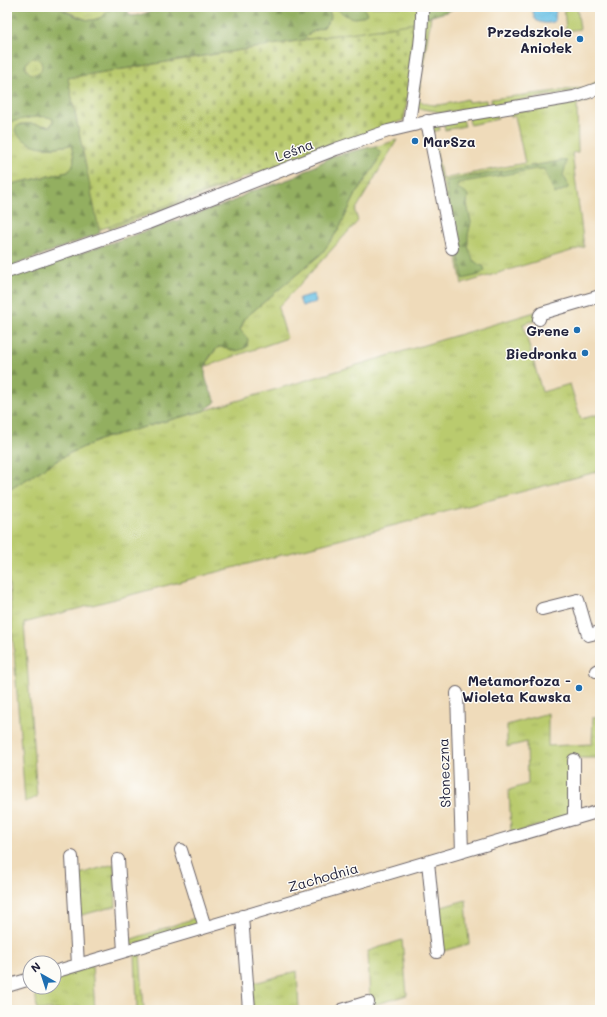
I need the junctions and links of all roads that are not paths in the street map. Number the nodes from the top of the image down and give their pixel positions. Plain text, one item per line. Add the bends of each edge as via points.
1 (422, 7) edge
2 (600, 88) edge
3 (427, 121) junction
4 (409, 125) junction
5 (452, 248) dead end
6 (7, 272) edge
7 (600, 296) edge
8 (539, 319) dead end
9 (542, 609) dead end
10 (600, 632) edge
11 (456, 693) dead end
12 (574, 760) dead end
13 (600, 811) edge
14 (574, 819) junction
15 (181, 850) dead end
16 (462, 852) junction
17 (72, 857) dead end
18 (118, 860) dead end
19 (428, 862) junction
20 (242, 916) junction
21 (205, 927) junction
22 (124, 951) junction
23 (437, 952) dead end
24 (78, 965) junction
25 (62, 970) edge
26 (22, 981) edge
27 (7, 986) edge
28 (368, 1002) dead end
29 (249, 1010) edge
30 (342, 1010) edge

1 - 4 street via 422,27
2 - 3 street, Leśna via 574,97
3 - 4 street, Leśna
3 - 5 street
4 - 6 street, Leśna via 363,139 148,223
7 - 8 street via 542,313
9 - 10 street via 578,600 588,635
11 - 16 street, Słoneczna
12 - 14 street
13 - 14 street, Zachodnia
14 - 16 street, Zachodnia
15 - 21 street
16 - 19 street, Zachodnia
17 - 24 street
18 - 22 street
19 - 20 street, Zachodnia
19 - 23 street
20 - 21 street, Zachodnia
20 - 29 street
21 - 22 street, Zachodnia
22 - 24 street, Zachodnia
24 - 25 street, Zachodnia
26 - 27 street
28 - 30 street

